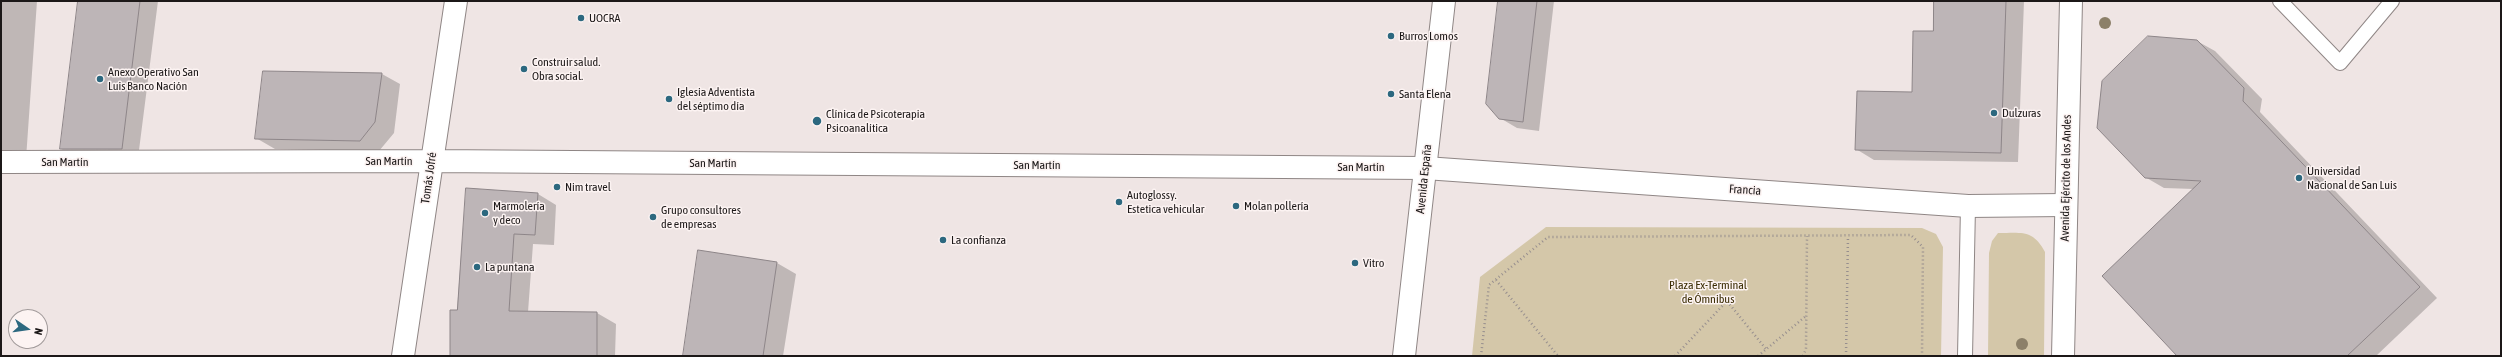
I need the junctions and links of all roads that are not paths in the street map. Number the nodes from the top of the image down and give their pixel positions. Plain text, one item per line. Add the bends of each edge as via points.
1 (456, 1) edge
2 (1444, 1) edge
3 (2071, 1) edge
4 (2280, 1) edge
5 (2392, 1) edge
6 (1, 162) edge
7 (431, 162) junction
8 (1426, 168) junction
9 (2065, 205) junction
10 (1968, 206) junction
11 (403, 356) edge
12 (1404, 356) edge
13 (1965, 356) edge
14 (2063, 356) edge

1 - 7 street, Tomás Jofré
2 - 8 street, Avenida España
3 - 9 street, Avenida Ejército de los Andes
4 - 5 lane via 2340,63
6 - 7 street, San Martín
7 - 8 street, San Martín
7 - 11 street, Tomás Jofré
8 - 10 street, Francia
8 - 12 street, Avenida España
9 - 10 street, Francia
9 - 14 street, Avenida Ejército de los Andes
10 - 13 lane

